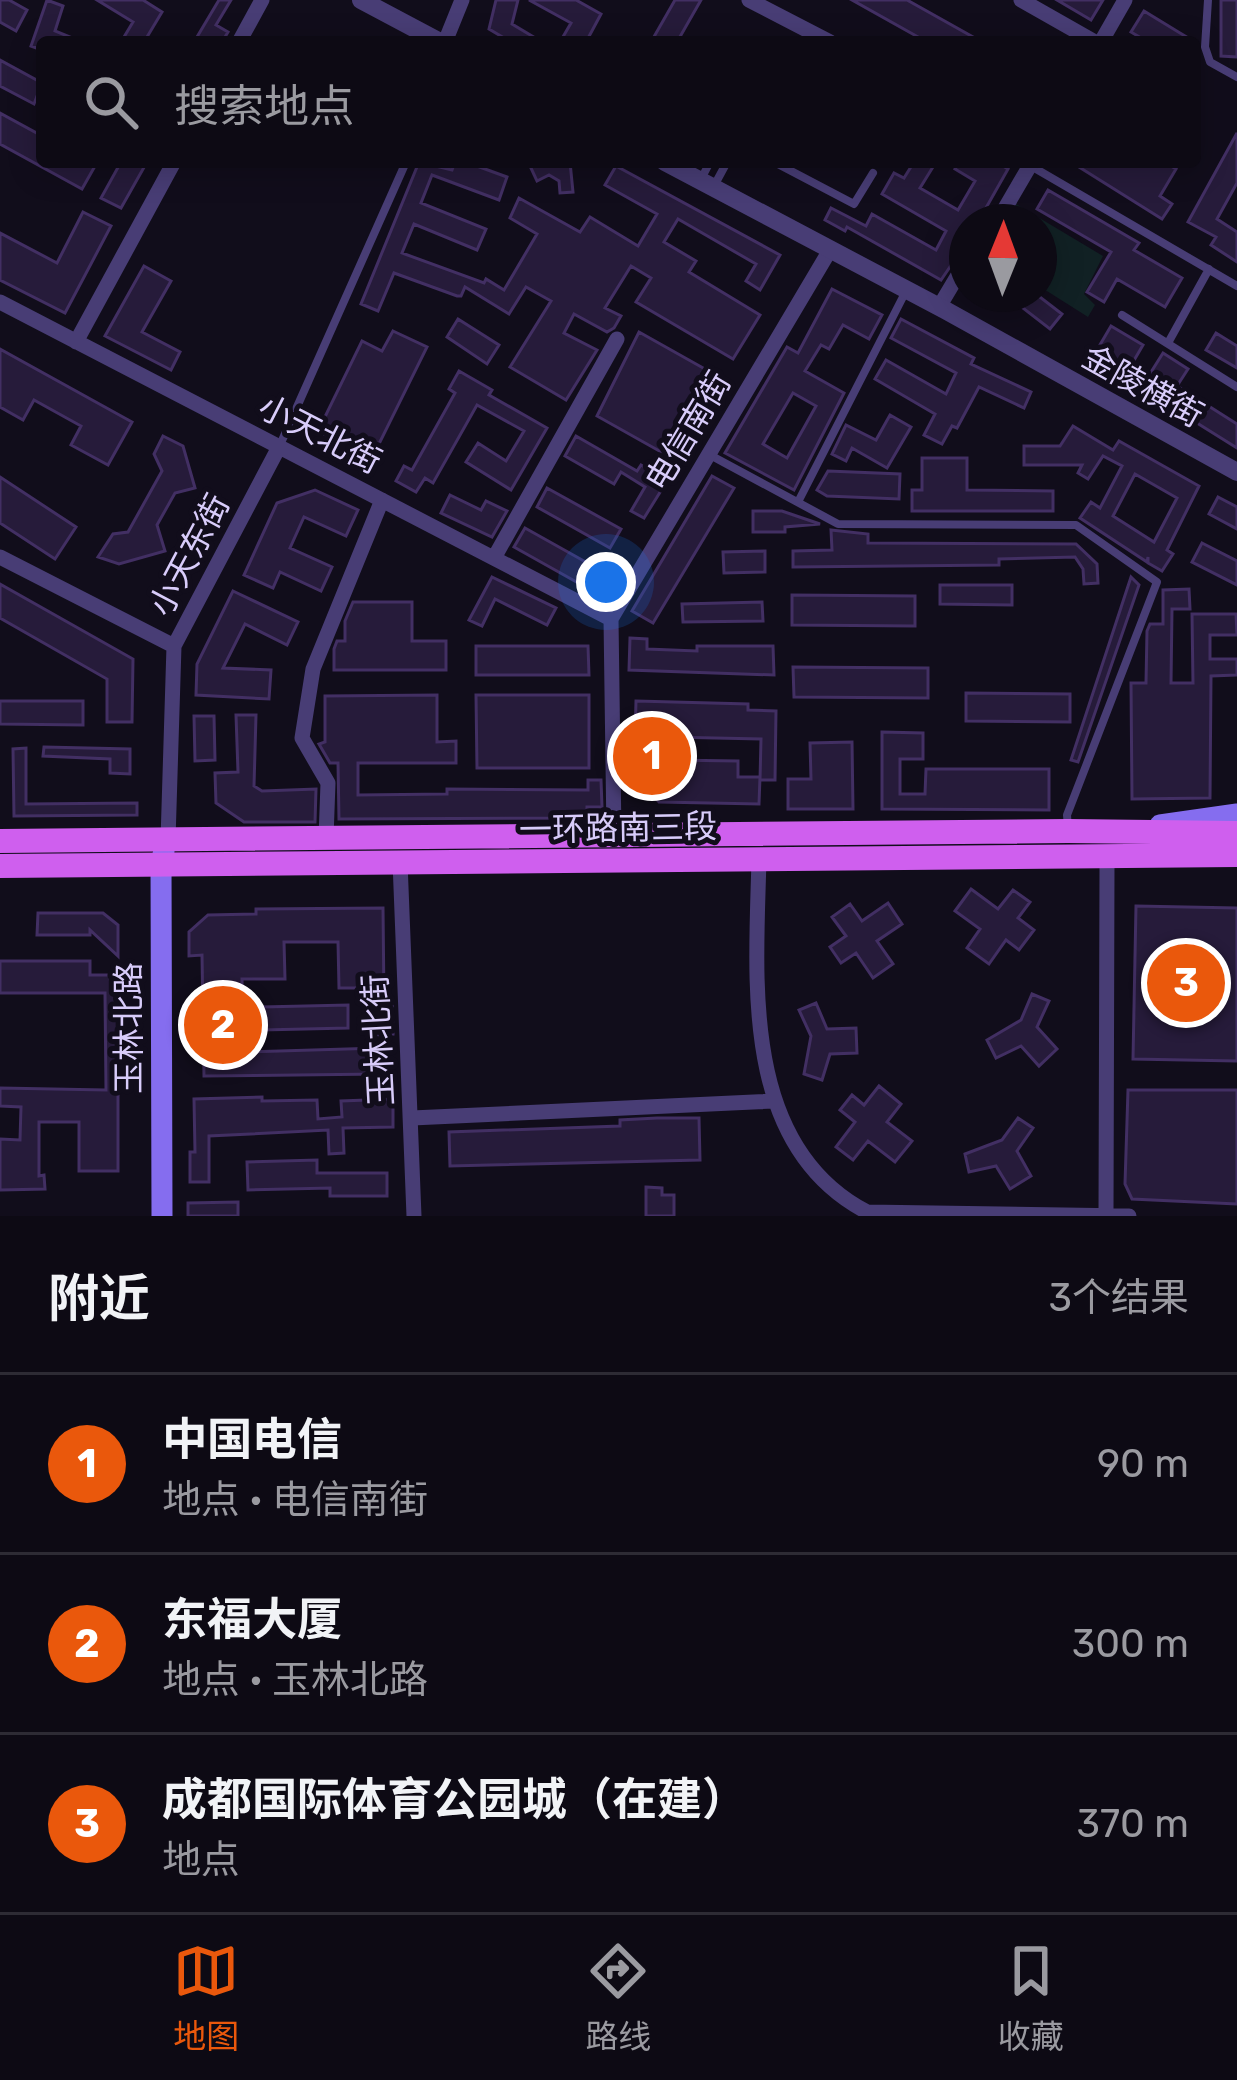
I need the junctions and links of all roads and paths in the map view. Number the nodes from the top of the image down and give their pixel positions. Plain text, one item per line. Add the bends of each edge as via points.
1 (262, 0) edge
2 (361, 0) edge
3 (462, 0) edge
4 (749, 0) edge
5 (1021, 0) edge
6 (1115, 0) edge
7 (1125, 0) edge
8 (1208, 0) edge
9 (242, 36) edge
10 (430, 36) edge
11 (445, 36) edge
12 (818, 36) edge
13 (1089, 36) edge
14 (1100, 36) edge
15 (1101, 36) edge
16 (1237, 77) edge
17 (171, 168) edge
18 (403, 168) edge
19 (675, 168) edge
20 (709, 168) edge
21 (721, 168) edge
22 (785, 168) edge
23 (1024, 168) edge
24 (1036, 168) edge
25 (873, 173) dead end
26 (706, 184) junction
27 (1003, 204) edge
28 (830, 250) junction
29 (1209, 269) junction
30 (1237, 286) edge
31 (907, 290) junction
32 (949, 295) edge
33 (949, 299) edge
34 (0, 302) edge
35 (942, 309) junction
36 (1122, 314) dead end
37 (616, 339) dead end
38 (76, 342) junction
39 (1168, 343) junction
40 (1237, 387) edge
41 (279, 447) junction
42 (709, 454) junction
43 (1237, 472) edge
44 (382, 500) junction
45 (798, 503) junction
46 (0, 557) edge
47 (494, 558) junction
48 (611, 619) junction
49 (174, 646) junction
50 (1237, 814) edge
51 (1068, 831) junction
52 (1115, 832) junction
53 (1237, 833) edge
54 (614, 835) junction
55 (0, 841) edge
56 (337, 846) junction
57 (165, 851) junction
58 (1237, 855) edge
59 (759, 859) junction
60 (1105, 861) junction
61 (400, 862) junction
62 (0, 866) edge
63 (1237, 866) edge
64 (773, 1101) junction
65 (412, 1118) junction
66 (866, 1214) edge
67 (1106, 1215) edge
68 (162, 1216) edge
69 (414, 1216) edge
70 (1129, 1216) edge

1 - 9 street
2 - 10 street
3 - 11 street
4 - 12 street
5 - 13 street
6 - 14 street
7 - 15 street
8 - 16 lane via 1210,62
17 - 38 street
18 - 41 lane
19 - 26 street
20 - 26 lane
21 - 26 lane
22 - 25 lane via 854,204
23 - 27 street
24 - 29 lane
26 - 28 street
28 - 31 street, 金陵横街
28 - 42 street, 电信南街
29 - 30 lane
29 - 39 lane
31 - 35 street, 金陵横街
31 - 45 lane
32 - 35 street
33 - 35 street
34 - 38 street, 小天北街
35 - 43 street, 金陵横街
36 - 39 lane
37 - 47 street
38 - 41 street, 小天北街
39 - 40 lane
41 - 44 street, 小天北街
41 - 49 street, 小天东街
42 - 45 lane
42 - 48 street, 电信南街
44 - 47 street, 小天北街
44 - 56 street via 313,669 302,738 328,783
45 - 51 lane via 838,524 1076,525 1157,582 1067,814
46 - 49 street
47 - 48 street, 小天北街
48 - 54 street
49 - 57 street, 小天东街
50 - 52 main road
51 - 52 main road, 一环路南三段
51 - 54 main road, 一环路南三段
52 - 53 main road, 一环路南三段
54 - 56 main road, 一环路南三段
55 - 57 main road, 一环路南三段
56 - 57 main road, 一环路南三段
56 - 61 main road, 一环路南三段
57 - 62 main road, 一环路南三段
57 - 68 main road, 玉林北路
58 - 60 main road, 一环路南三段
59 - 60 main road, 一环路南三段
59 - 61 main road, 一环路南三段
59 - 64 street via 760,1050
60 - 63 main road
60 - 67 street
61 - 65 street, 玉林北街
64 - 65 street
64 - 66 street via 811,1168
65 - 69 street, 玉林北街
66 - 67 street
67 - 70 street

